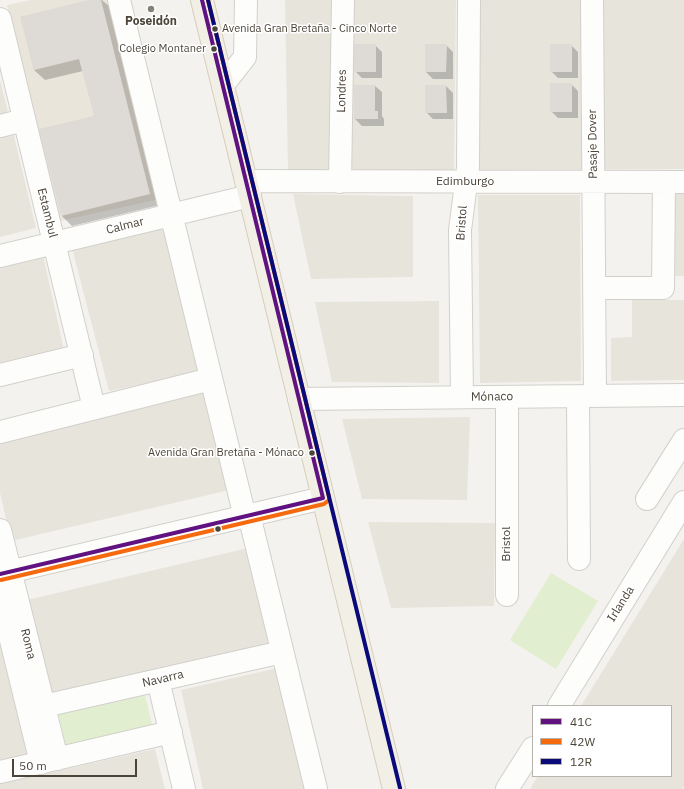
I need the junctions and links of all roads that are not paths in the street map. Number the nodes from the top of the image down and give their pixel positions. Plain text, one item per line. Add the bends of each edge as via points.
1 (119, 0) edge
2 (202, 0) edge
3 (246, 0) edge
4 (343, 0) edge
5 (469, 0) edge
6 (592, 0) edge
7 (0, 19) edge
8 (223, 85) junction
9 (24, 120) junction
10 (0, 126) edge
11 (340, 182) junction
12 (467, 182) junction
13 (594, 182) junction
14 (674, 182) edge
15 (248, 189) junction
16 (171, 215) junction
17 (54, 243) junction
18 (0, 256) edge
19 (594, 288) junction
20 (82, 356) junction
21 (0, 375) edge
22 (211, 379) junction
23 (684, 395) edge
24 (587, 396) junction
25 (507, 397) junction
26 (462, 398) junction
27 (299, 399) junction
28 (94, 408) junction
29 (0, 432) edge
30 (684, 440) edge
31 (323, 498) junction
32 (648, 499) dead end
33 (684, 502) edge
34 (247, 516) junction
35 (0, 530) edge
36 (579, 559) dead end
37 (5, 572) edge
38 (507, 595) dead end
39 (0, 596) edge
40 (282, 652) junction
41 (158, 680) junction
42 (560, 705) edge
43 (40, 715) junction
44 (171, 732) junction
45 (532, 750) edge
46 (49, 761) junction
47 (0, 772) edge
48 (184, 789) edge
49 (316, 789) edge
50 (394, 789) edge
51 (508, 789) edge

1 - 16 street
2 - 8 main road
3 - 8 street via 245,57
4 - 11 street, Londres
5 - 12 street, Bristol
6 - 13 street, Pasaje Dover
7 - 9 street, Estambul
8 - 15 main road
9 - 10 street
9 - 17 street, Estambul
11 - 12 street, Edimburgo
11 - 15 street, Edimburgo
12 - 13 street, Edimburgo
12 - 26 street, Bristol via 460,230
13 - 14 street, Edimburgo
13 - 19 street, Pasaje Dover
14 - 19 street via 663,288
15 - 16 street, Calmar
15 - 27 main road
16 - 17 street, Calmar
16 - 22 street
17 - 18 street, Calmar
17 - 20 street, Estambul
19 - 24 street, Pasaje Dover
20 - 21 street
20 - 28 street, Estambul
22 - 28 street
22 - 34 street via 242,505
23 - 24 street, Mónaco
24 - 25 street, Mónaco
24 - 36 street, Pasaje Dover
25 - 26 street, Mónaco
25 - 38 street, Bristol
26 - 27 street, Mónaco
27 - 31 main road
28 - 29 street
30 - 32 street
31 - 34 street
31 - 50 main road
33 - 42 street, Irlanda
34 - 37 street
34 - 40 street via 252,527
35 - 37 street, Roma
37 - 43 street, Roma
39 - 43 street, Roma
40 - 41 street, Navarra
40 - 49 street
41 - 43 street, Navarra
41 - 44 street
43 - 46 street, Roma
44 - 46 street
44 - 48 street
45 - 51 street
46 - 47 street

